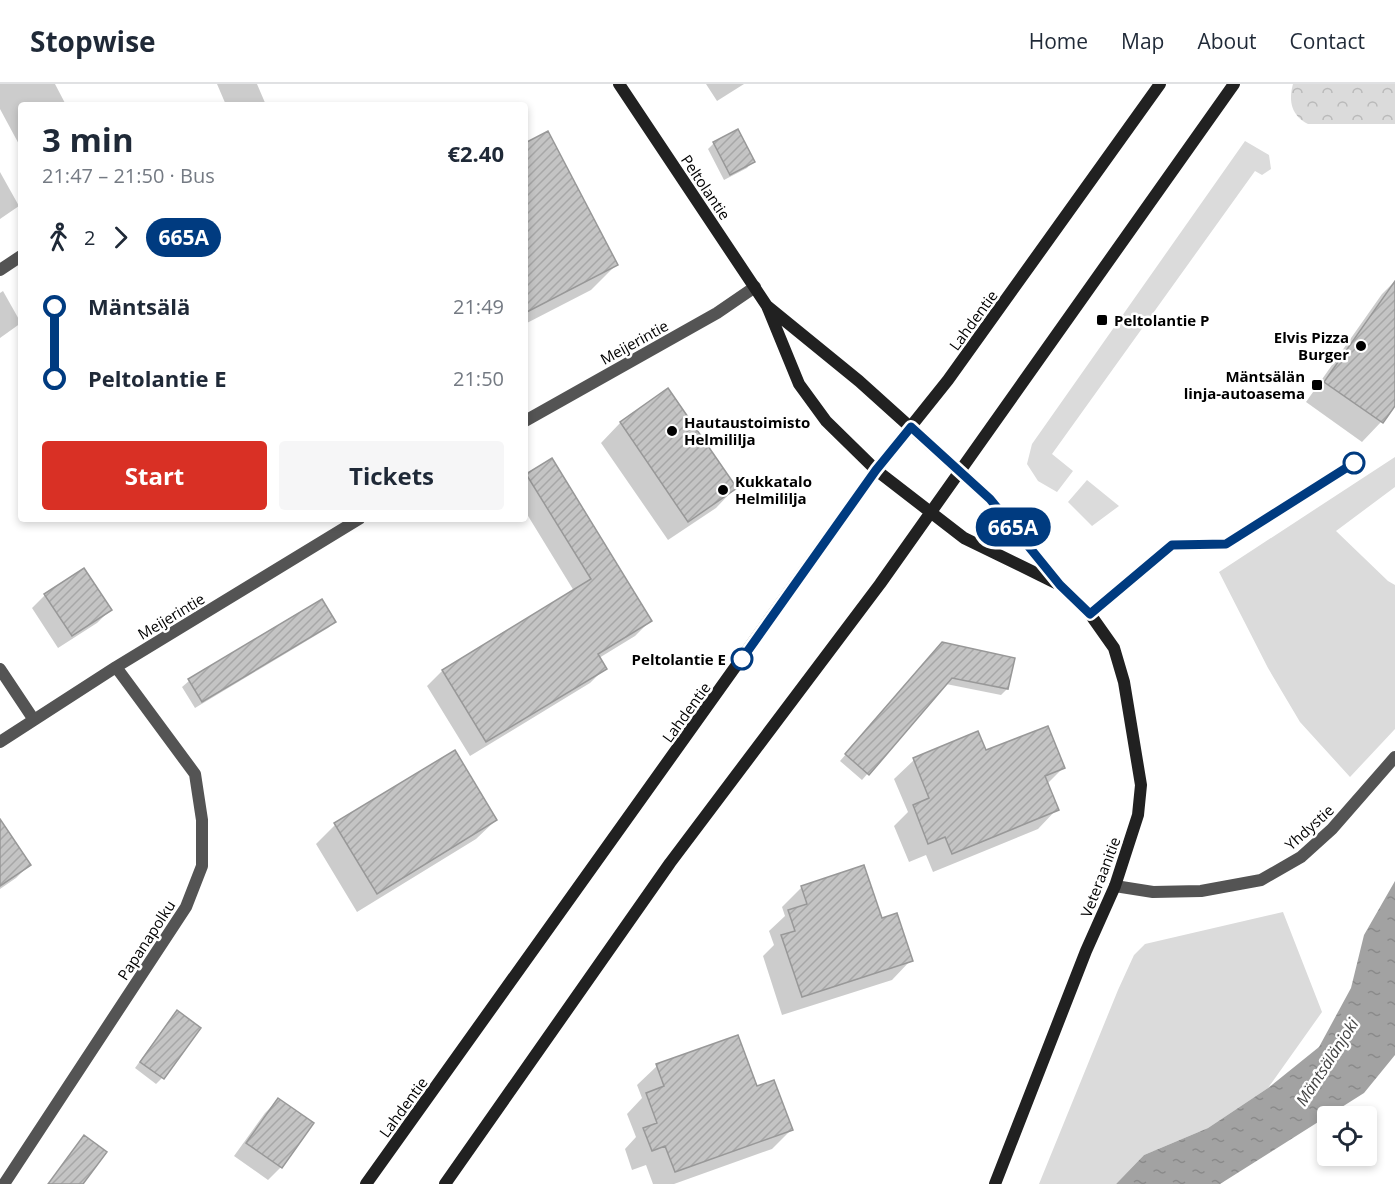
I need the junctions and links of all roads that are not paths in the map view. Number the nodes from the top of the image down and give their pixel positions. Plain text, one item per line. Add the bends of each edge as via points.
1 (619, 84) edge
2 (1160, 84) edge
3 (1234, 84) edge
4 (18, 258) edge
5 (0, 270) edge
6 (755, 287) junction
7 (767, 306) junction
8 (528, 419) edge
9 (911, 427) junction
10 (876, 470) junction
11 (959, 470) junction
12 (930, 512) junction
13 (354, 522) edge
14 (1060, 585) junction
15 (116, 667) junction
16 (0, 669) edge
17 (34, 720) junction
18 (0, 742) edge
19 (1395, 757) edge
20 (1115, 886) junction
21 (4, 1184) edge
22 (366, 1184) edge
23 (445, 1184) edge
24 (995, 1184) edge

1 - 6 main road, Peltolantie
2 - 9 main road, Lahdentie
3 - 11 main road
4 - 5 street
6 - 7 main road, Peltolantie
6 - 8 street, Meijerintie via 717,313
7 - 9 main road, Peltolantie
7 - 10 main road, Peltolantie via 799,384 826,421
9 - 10 main road, Lahdentie
9 - 11 main road, Veteraanitie
10 - 12 main road, Veteraanitie
10 - 22 main road, Lahdentie
11 - 12 main road
11 - 14 main road, Veteraanitie via 990,499
12 - 14 main road, Veteraanitie via 964,538
12 - 23 main road via 670,863
13 - 15 street, Meijerintie
14 - 20 main road, Veteraanitie via 1090,614 1114,648 1125,682 1141,785 1138,815
15 - 17 street, Meijerintie
15 - 21 street, Papanapolku via 195,774 202,820 202,866 186,907
16 - 17 street
17 - 18 street, Meijerintie
19 - 20 street, Yhdystie via 1332,830 1301,857 1261,880 1191,891 1153,892
20 - 24 main road, Veteraanitie

